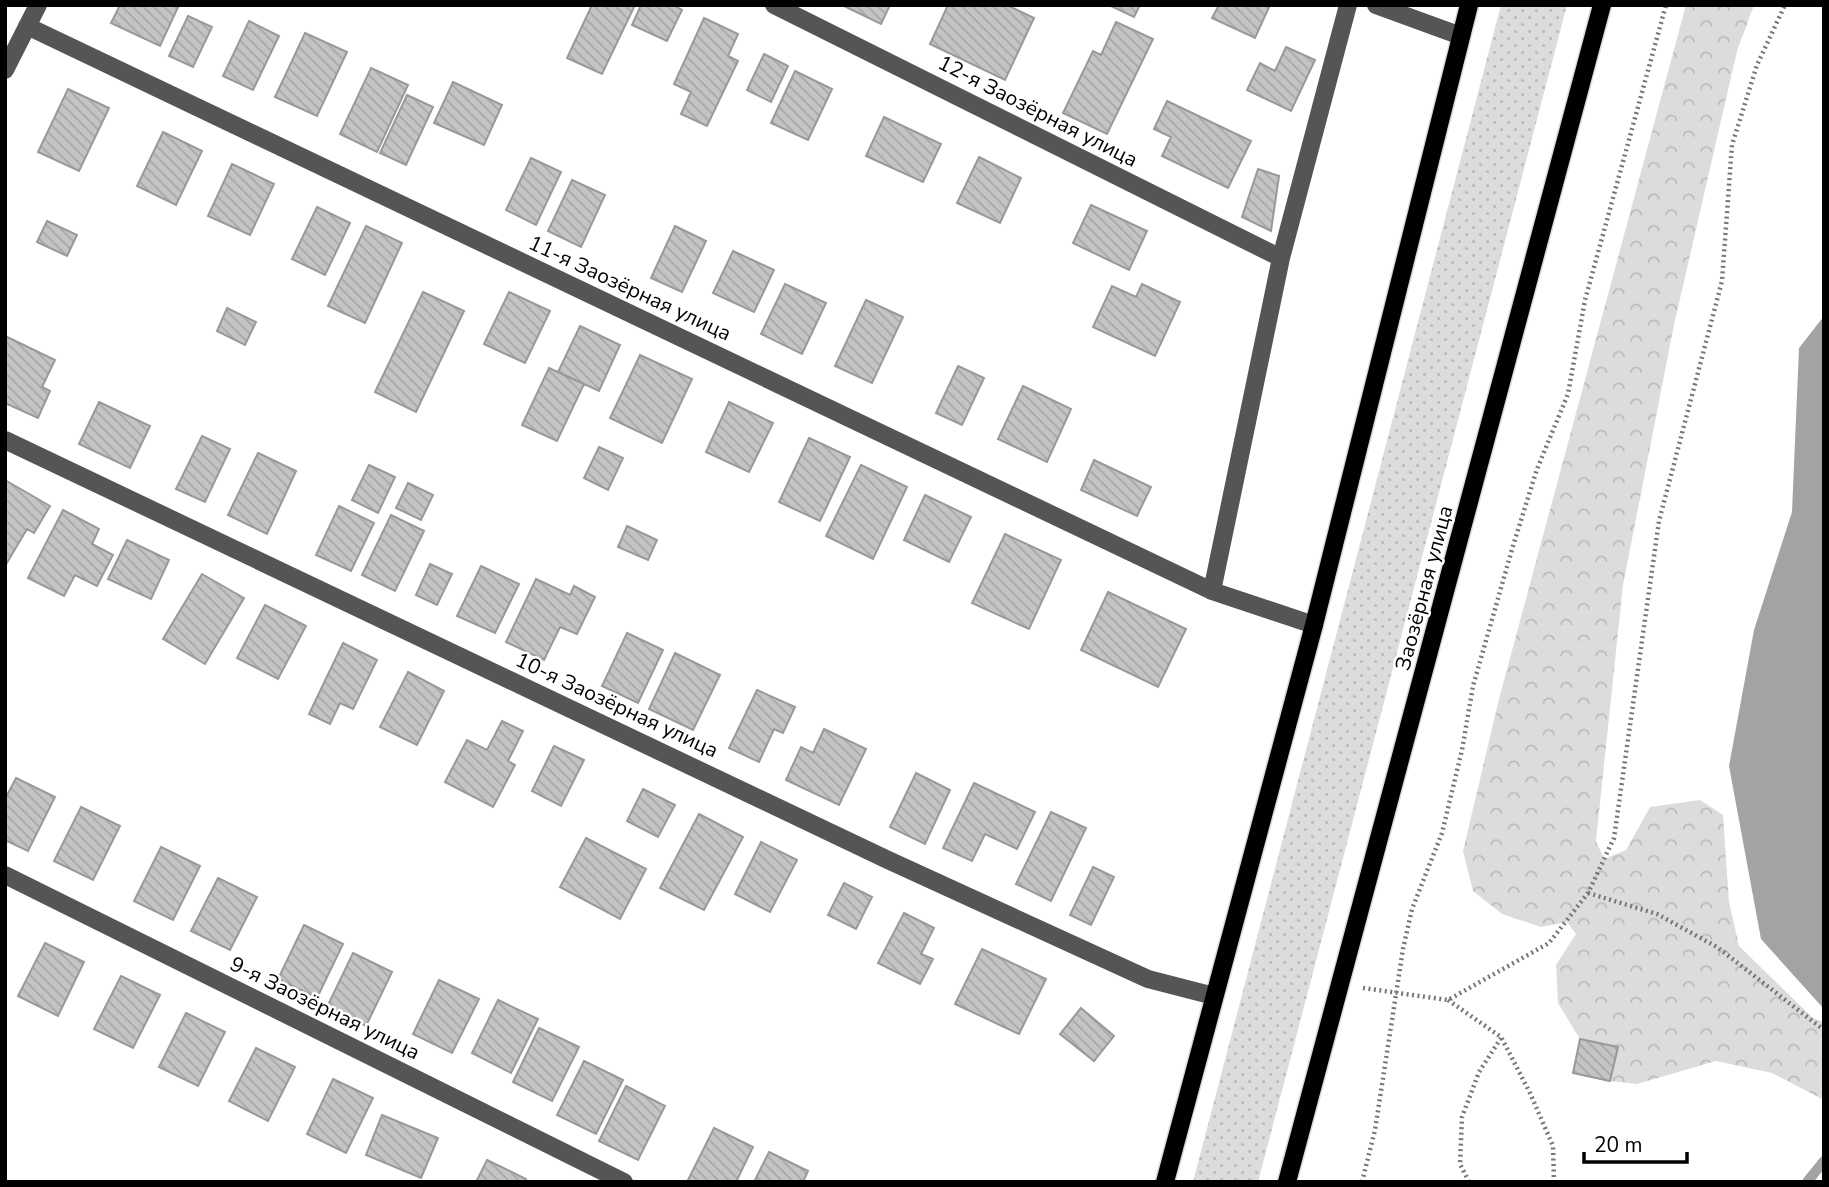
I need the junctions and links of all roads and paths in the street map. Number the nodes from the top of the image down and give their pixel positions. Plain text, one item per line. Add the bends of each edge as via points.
1 (38, 5) edge
2 (774, 5) edge
3 (1348, 5) edge
4 (1376, 5) edge
5 (1469, 5) edge
6 (1602, 5) edge
7 (1666, 5) edge
8 (1785, 5) edge
9 (27, 26) junction
10 (1461, 36) junction
11 (5, 70) edge
12 (1281, 258) junction
13 (5, 440) edge
14 (1212, 591) junction
15 (1314, 625) junction
16 (5, 875) edge
17 (1588, 893) junction
18 (1342, 985) junction
19 (1396, 992) junction
20 (1214, 996) junction
21 (1448, 1000) junction
22 (1824, 1030) edge
23 (1501, 1037) junction
24 (624, 1182) edge
25 (1165, 1182) edge
26 (1287, 1182) edge
27 (1362, 1182) edge
28 (1469, 1182) edge
29 (1555, 1182) edge

1 - 9 street
2 - 12 street, 12-я Заозёрная улица
3 - 12 street
4 - 10 street
5 - 10 main road
6 - 18 main road, Заозёрная улица
7 - 19 path via 1586,300 1567,394 1513,546 1474,686 1442,833 1412,909
8 - 17 path via 1757,65 1732,145 1722,281 1659,521 1614,838
9 - 11 street
9 - 14 street, 11-я Заозёрная улица
10 - 15 main road
12 - 14 street
13 - 20 street, 10-я Заозёрная улица via 888,860 1148,978
14 - 15 street, 11-я Заозёрная улица
15 - 20 main road
16 - 24 street, 9-я Заозёрная улица
17 - 21 path via 1549,943
17 - 22 path via 1657,914 1717,947
18 - 19 path
18 - 26 main road, Заозёрная улица
19 - 21 path
19 - 27 path via 1376,1130
20 - 25 main road
21 - 23 path
23 - 28 path via 1479,1072 1462,1117 1460,1164
23 - 29 path via 1553,1146

